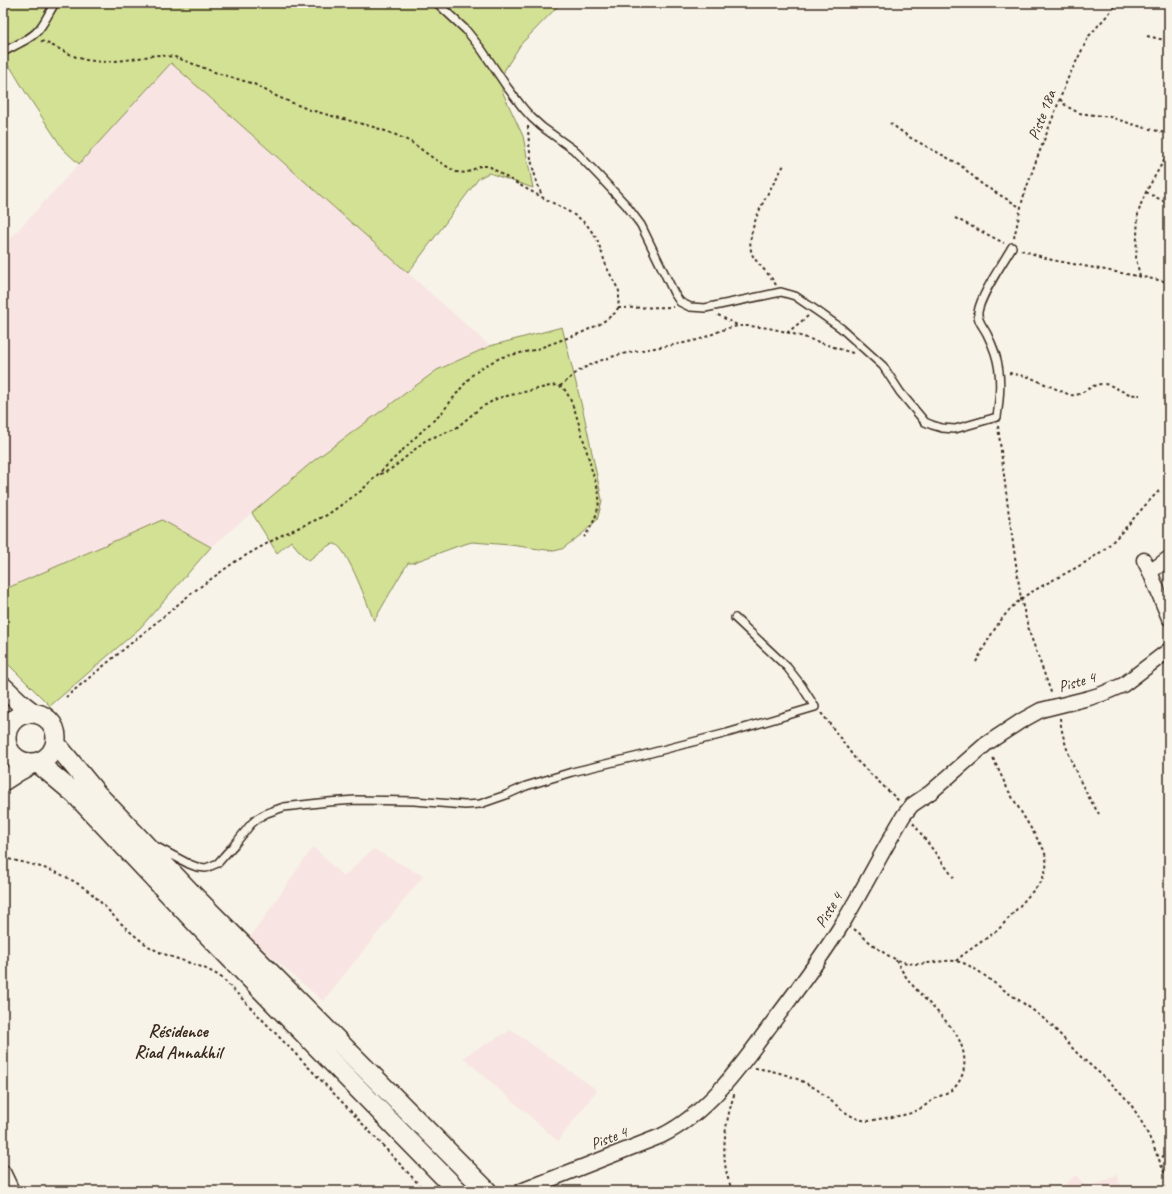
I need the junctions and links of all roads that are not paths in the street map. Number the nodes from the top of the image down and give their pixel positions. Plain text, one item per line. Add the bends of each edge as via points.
1 (56, 3) edge
2 (437, 3) edge
3 (3, 52) edge
4 (1012, 247) road end
5 (1169, 558) edge
6 (735, 618) dead end
7 (1169, 618) edge
8 (1169, 650) edge
9 (3, 687) edge
10 (33, 713) junction
11 (5, 734) edge
12 (56, 744) junction
13 (35, 763) junction
14 (3, 781) edge
15 (136, 835) junction
16 (3, 1172) edge
17 (12, 1191) edge
18 (458, 1191) edge
19 (487, 1191) edge
20 (521, 1191) edge

1 - 3 lane via 40,28
2 - 4 lane via 466,30 528,114 574,150 626,205 641,224 680,302 688,307 705,308 781,292 795,296 841,328 883,366 900,392 925,422 932,425 955,429 997,417 1000,372 990,341 978,318 978,311
5 - 7 street via 1147,566
6 - 15 lane via 787,667 815,707 727,733 572,772 480,804 356,800 284,807 258,818 218,863 206,868 188,864
8 - 20 street, Piste 4 via 1123,685 1102,694 1034,713 986,744 931,792 912,805 878,858 844,921 805,980 728,1080 691,1117 676,1129 661,1136
9 - 10 main road
10 - 11 main road via 16,718
10 - 12 main road via 45,717 53,727
11 - 13 main road via 8,748 15,758
12 - 13 main road via 49,756
12 - 15 main road
13 - 14 main road
13 - 18 main road via 74,794
15 - 19 main road
16 - 17 street

